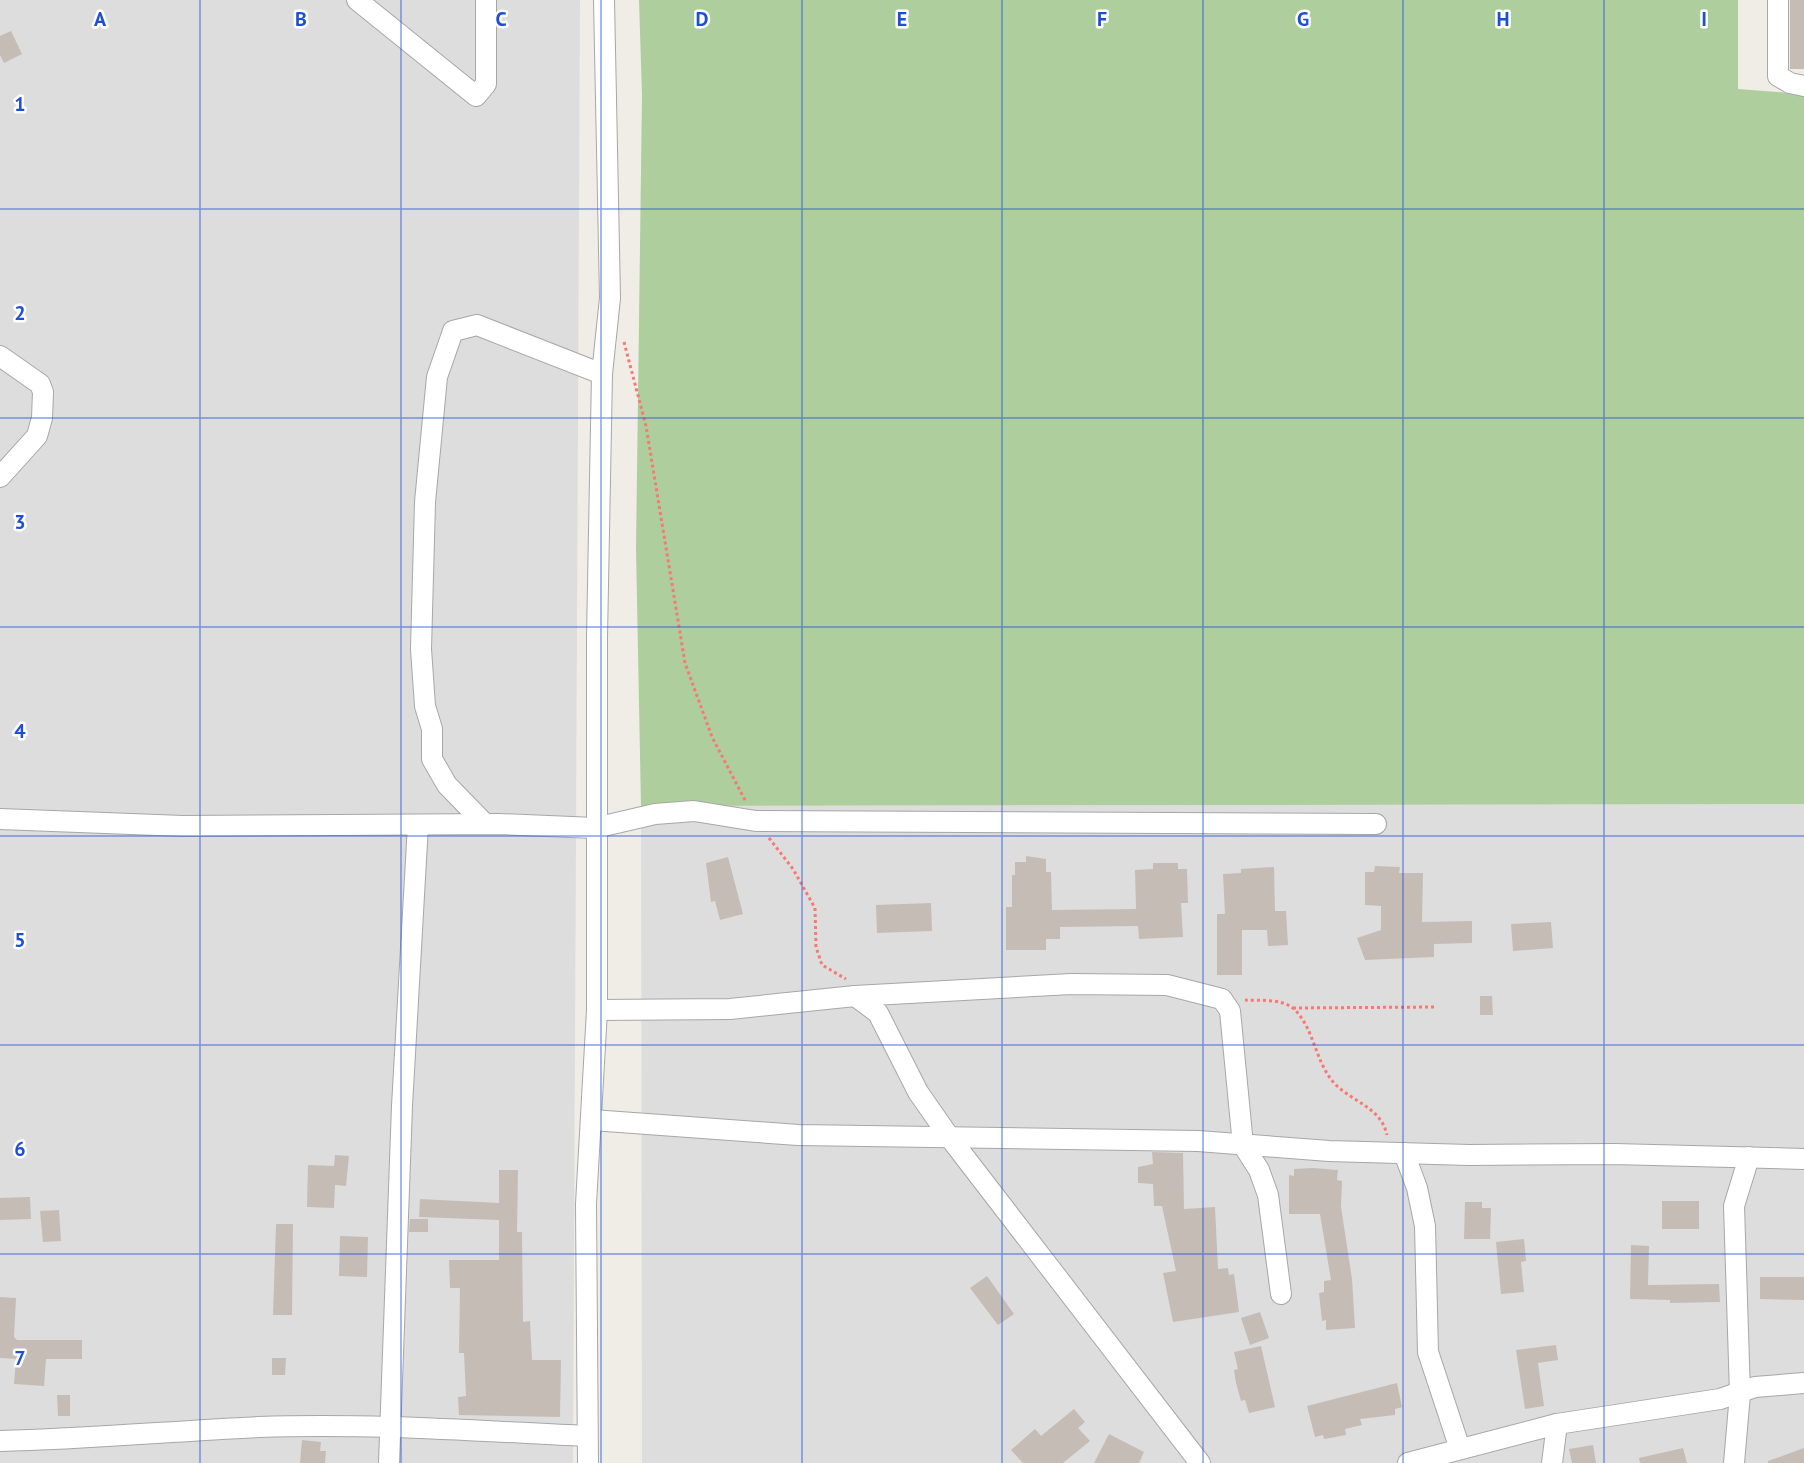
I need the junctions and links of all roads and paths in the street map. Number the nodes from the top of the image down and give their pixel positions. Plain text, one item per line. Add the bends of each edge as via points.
1 (357, 0) edge
2 (486, 0) edge
3 (604, 0) edge
4 (1778, 0) edge
5 (1804, 86) edge
6 (623, 338) dead end
7 (0, 356) edge
8 (602, 374) junction
9 (0, 477) edge
10 (0, 819) edge
11 (756, 820) junction
12 (485, 824) junction
13 (1376, 824) dead end
14 (418, 825) junction
15 (595, 828) junction
16 (855, 996) junction
17 (1222, 999) junction
18 (1434, 1007) dead end
19 (1293, 1008) junction
20 (597, 1010) junction
21 (592, 1120) junction
22 (950, 1138) junction
23 (1243, 1144) junction
24 (1396, 1153) junction
25 (1749, 1157) junction
26 (1804, 1159) edge
27 (1281, 1294) dead end
28 (1804, 1383) edge
29 (1740, 1394) junction
30 (1557, 1424) junction
31 (390, 1427) junction
32 (586, 1436) junction
33 (0, 1441) edge
34 (1460, 1449) junction
35 (389, 1463) edge
36 (588, 1463) edge
37 (1200, 1463) edge
38 (1408, 1463) edge
39 (1552, 1463) edge
40 (1734, 1463) edge

1 - 2 street via 476,96 486,84
3 - 8 street via 610,298
4 - 5 street via 1778,76 1790,84
6 - 11 path via 646,426 684,663 712,737
7 - 9 street via 40,384 43,392 37,435
8 - 12 street via 477,325 453,331 437,376 425,502 421,649 425,706 432,729 432,759 447,785
8 - 15 street
10 - 14 street via 183,826
11 - 13 street
11 - 15 street via 694,811 656,814
11 - 16 path via 793,869 815,908 816,947 822,965 848,979
12 - 14 street
12 - 15 street
14 - 31 street
15 - 20 street
16 - 17 street via 1071,984 1167,985
16 - 20 street via 730,1009
16 - 22 street via 878,1013 918,1092
17 - 19 path via 1278,1002
17 - 23 street via 1230,1011
18 - 19 path
19 - 24 path via 1323,1067 1336,1085 1384,1123
20 - 21 street
21 - 22 street via 798,1135
21 - 32 street via 586,1204
22 - 23 street
22 - 37 street
23 - 24 street
23 - 27 street via 1268,1195
24 - 25 street
24 - 34 street via 1417,1188 1425,1226 1428,1352
25 - 26 street
25 - 29 street via 1734,1206
28 - 29 street via 1755,1387
29 - 30 street
29 - 40 street
30 - 34 street
30 - 39 street
31 - 32 street
31 - 33 street via 261,1427
31 - 35 street
32 - 36 street
34 - 38 street

